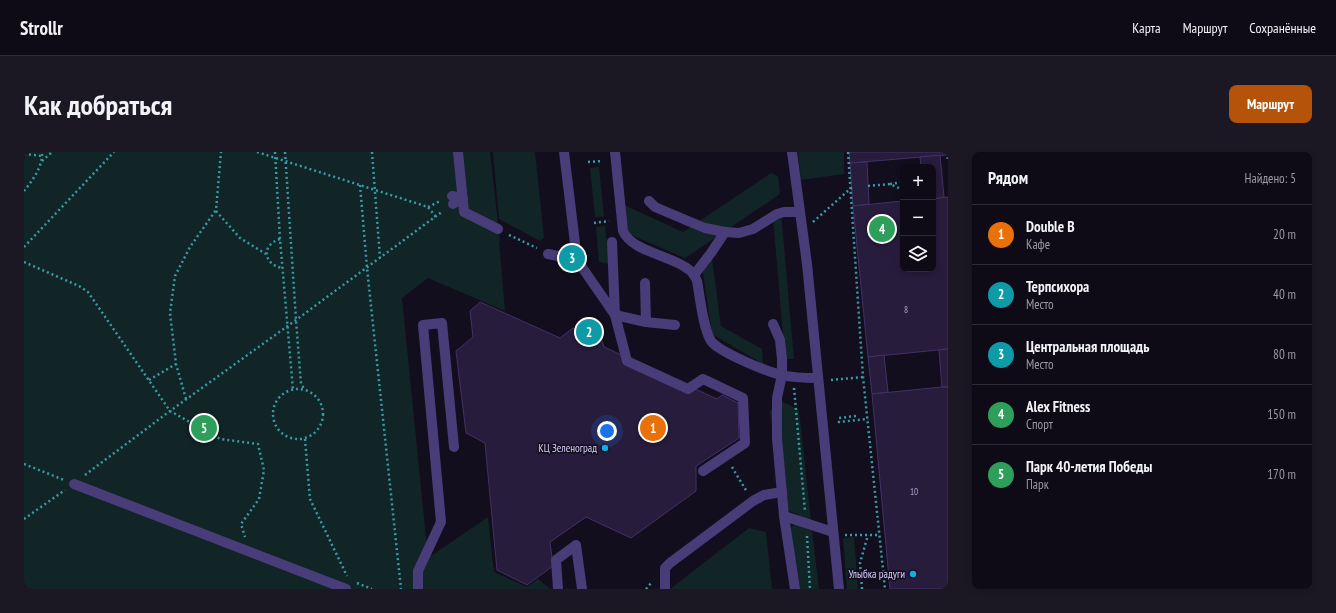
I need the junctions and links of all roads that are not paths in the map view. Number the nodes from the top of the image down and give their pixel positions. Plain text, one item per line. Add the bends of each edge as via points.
1 (458, 152) edge
2 (564, 152) edge
3 (615, 152) edge
4 (792, 152) edge
5 (463, 198) junction
6 (453, 200) dead end
7 (650, 201) dead end
8 (800, 212) junction
9 (498, 229) road end
10 (725, 232) junction
11 (612, 242) dead end
12 (548, 254) road end
13 (576, 260) junction
14 (694, 274) junction
15 (645, 283) dead end
16 (614, 315) junction
17 (646, 322) junction
18 (773, 324) dead end
19 (675, 325) dead end
20 (782, 375) junction
21 (823, 380) junction
22 (454, 447) dead end
23 (702, 471) dead end
24 (74, 484) road end
25 (782, 492) junction
26 (784, 516) junction
27 (833, 532) junction
28 (347, 584) edge
29 (418, 589) edge
30 (558, 589) edge
31 (582, 589) edge
32 (665, 589) edge
33 (795, 589) edge
34 (839, 589) edge

1 - 5 street
2 - 13 street
3 - 14 street via 624,235 651,252 688,268
4 - 8 street
5 - 6 street
5 - 9 street via 464,212
7 - 10 street via 655,207 688,221
8 - 10 street via 777,214 753,229 739,233
8 - 21 street
10 - 14 street via 712,253
11 - 16 street
12 - 13 street
13 - 16 street
14 - 20 street via 707,333 712,342 734,356
15 - 17 street
16 - 17 street
16 - 23 street via 626,361 688,389 703,379 721,383 743,398 747,422 745,443 728,461
17 - 19 street
18 - 20 street via 780,340
20 - 21 street
20 - 25 street via 776,420
21 - 27 street
22 - 29 street via 442,323 423,325 441,522 418,572
24 - 28 street
25 - 26 street
25 - 32 street via 764,495 753,501 670,563 665,568
26 - 27 street
26 - 33 street
27 - 34 street
30 - 31 street via 556,560 576,545

